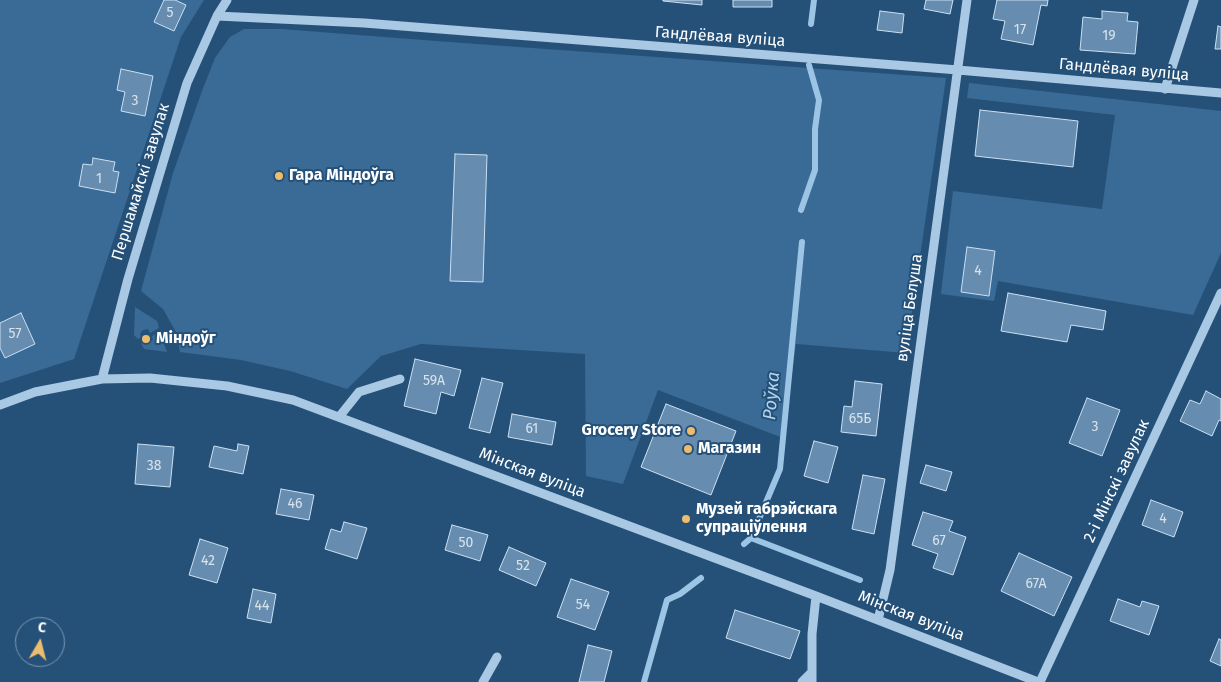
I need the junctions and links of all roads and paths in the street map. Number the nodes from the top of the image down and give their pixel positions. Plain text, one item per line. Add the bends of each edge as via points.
1 (227, 0) edge
2 (967, 0) edge
3 (1194, 0) edge
4 (217, 16) junction
5 (958, 70) junction
6 (1165, 89) junction
7 (1221, 93) edge
8 (1221, 293) edge
9 (102, 379) junction
10 (400, 379) dead end
11 (0, 405) edge
12 (339, 417) junction
13 (816, 596) junction
14 (878, 620) junction
15 (497, 657) dead end
16 (812, 672) junction
17 (483, 682) edge
18 (802, 682) edge
19 (812, 682) edge
20 (1039, 682) edge

1 - 4 street, Першамайскі завулак
2 - 5 street, вуліца Белуша
3 - 6 street
4 - 5 street, Гандлёвая вуліца via 364,23
4 - 9 street, Першамайскі завулак via 187,83 128,279
5 - 6 street, Гандлёвая вуліца
5 - 14 street, вуліца Белуша via 890,570
6 - 7 street, Гандлёвая вуліца
8 - 20 street, 2-і Мінскі завулак
9 - 11 street, Мінская вуліца via 35,392
9 - 12 street, Мінская вуліца via 150,378 227,386 293,400
10 - 12 street via 359,392
12 - 13 street, Мінская вуліца
13 - 14 street, Мінская вуліца
13 - 16 street
14 - 20 street, Мінская вуліца
15 - 17 street
16 - 18 street
16 - 19 street

